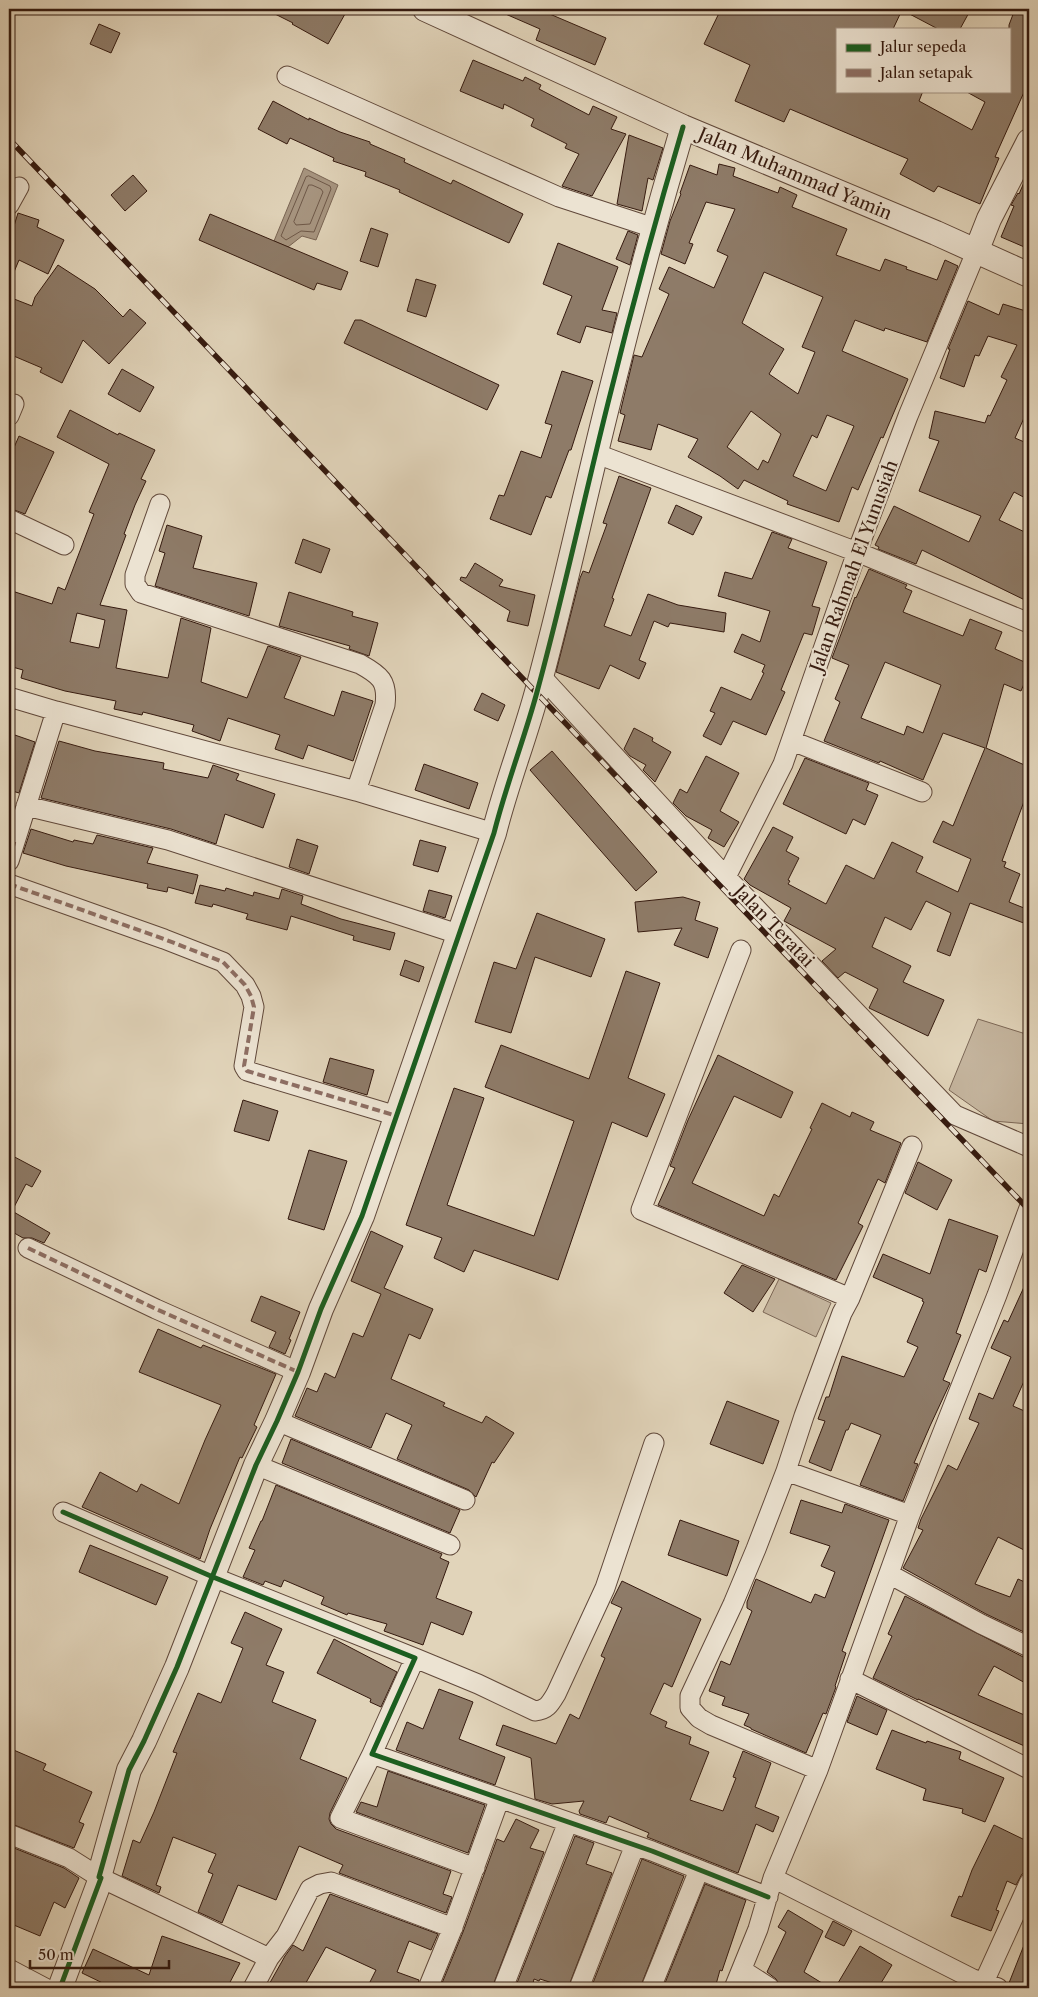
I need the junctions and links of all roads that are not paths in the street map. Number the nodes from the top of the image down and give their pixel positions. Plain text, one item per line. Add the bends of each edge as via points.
1 (425, 9) edge
2 (287, 76) dead end
3 (683, 127) junction
4 (1029, 141) edge
5 (19, 187) dead end
6 (9, 205) edge
7 (989, 219) junction
8 (654, 228) junction
9 (936, 233) junction
10 (976, 252) junction
11 (1029, 275) edge
12 (597, 454) junction
13 (160, 504) dead end
14 (9, 519) edge
15 (64, 545) dead end
16 (857, 552) junction
17 (1029, 623) edge
18 (541, 676) junction
19 (9, 696) edge
20 (56, 711) junction
21 (792, 741) junction
22 (356, 791) junction
23 (922, 792) dead end
24 (26, 806) junction
25 (494, 833) junction
26 (9, 861) edge
27 (726, 877) junction
28 (9, 884) edge
29 (458, 934) junction
30 (741, 950) dead end
31 (397, 1116) junction
32 (912, 1146) dead end
33 (1029, 1147) edge
34 (1029, 1208) edge
35 (1025, 1239) edge
36 (28, 1248) dead end
37 (850, 1298) junction
38 (298, 1372) junction
39 (277, 1421) junction
40 (654, 1443) dead end
41 (256, 1465) junction
42 (786, 1471) junction
43 (465, 1500) dead end
44 (64, 1512) dead end
45 (910, 1515) junction
46 (450, 1545) dead end
47 (889, 1574) junction
48 (213, 1578) junction
49 (1029, 1647) edge
50 (415, 1658) junction
51 (850, 1679) junction
52 (372, 1754) junction
53 (1029, 1769) edge
54 (818, 1770) junction
55 (499, 1800) junction
56 (568, 1822) junction
57 (9, 1834) edge
58 (635, 1845) junction
59 (475, 1868) junction
60 (699, 1870) junction
61 (100, 1878) junction
62 (773, 1878) junction
63 (1029, 1883) edge
64 (768, 1897) junction
65 (453, 1928) junction
66 (269, 1958) junction
67 (9, 1969) edge
68 (742, 1970) junction
69 (981, 1984) edge
70 (45, 1988) edge
71 (60, 1988) edge
72 (254, 1988) edge
73 (428, 1988) edge
74 (503, 1988) edge
75 (580, 1988) edge
76 (651, 1988) edge
77 (734, 1988) edge
78 (770, 1988) edge

1 - 3 street, Jalan Muhammad Yamin
2 - 8 street via 544,191
3 - 8 street
3 - 9 street, Jalan Muhammad Yamin
4 - 7 street
5 - 6 street
7 - 9 street via 980,226 954,235
7 - 10 street
8 - 12 street
9 - 10 street, Jalan Muhammad Yamin
10 - 11 street, Jalan Muhammad Yamin
10 - 16 street, Jalan Rahmah El Yunusiah via 908,416
12 - 16 street
12 - 18 street
13 - 22 street via 135,575 135,584 141,594 360,664 373,671 385,685 385,705
14 - 15 street
16 - 17 street
16 - 21 street, Jalan Rahmah El Yunusiah
18 - 25 street
18 - 27 street, Jalan Teratai
19 - 20 street
20 - 22 street
20 - 24 street
21 - 23 street
21 - 27 street, Jalan Rahmah El Yunusiah
22 - 25 street
24 - 26 street
24 - 29 street via 168,840
25 - 29 street
27 - 33 street, Jalan Teratai via 955,1114
28 - 31 street via 223,962 245,985 254,1007 244,1066 247,1071
29 - 31 street
30 - 37 street via 641,1210
31 - 38 street via 362,1216 321,1308
32 - 37 street
34 - 35 street
35 - 45 street
36 - 38 street
37 - 42 street
38 - 39 street
39 - 41 street
39 - 43 street
40 - 50 street via 604,1588 550,1705 535,1711
41 - 46 street
41 - 48 street
42 - 45 street
42 - 54 street via 733,1604 690,1696 690,1708 710,1725
44 - 48 street
45 - 47 street
47 - 49 street
47 - 51 street
48 - 50 street
48 - 61 street via 178,1667 129,1770
50 - 52 street
51 - 53 street
51 - 54 street
52 - 55 street
52 - 59 street via 340,1818
54 - 62 street
55 - 56 street
55 - 59 street
56 - 58 street
56 - 74 street
57 - 61 street via 69,1858
58 - 60 street
58 - 75 street
59 - 65 street
60 - 64 street
60 - 76 street
61 - 66 street
61 - 71 street
62 - 64 street
62 - 69 street
63 - 69 street
64 - 68 street
65 - 66 street via 326,1882 310,1890 286,1936
65 - 73 street
66 - 72 street
67 - 70 street
68 - 77 street
68 - 78 street

